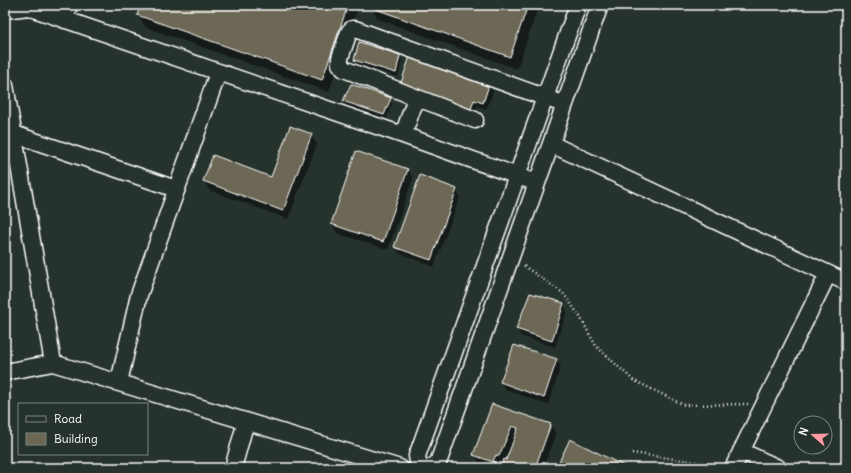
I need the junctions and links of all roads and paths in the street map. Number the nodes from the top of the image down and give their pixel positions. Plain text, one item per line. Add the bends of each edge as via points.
1 (578, 5) edge
2 (600, 5) edge
3 (5, 10) edge
4 (67, 12) edge
5 (571, 22) junction
6 (592, 30) junction
7 (218, 73) junction
8 (5, 85) edge
9 (410, 95) junction
10 (544, 98) junction
11 (565, 105) junction
12 (475, 120) dead end
13 (14, 134) junction
14 (403, 135) junction
15 (551, 144) junction
16 (517, 176) junction
17 (537, 183) junction
18 (176, 189) junction
19 (511, 257) junction
20 (828, 274) junction
21 (846, 282) edge
22 (53, 362) junction
23 (5, 372) edge
24 (119, 382) junction
25 (764, 404) junction
26 (246, 421) junction
27 (741, 451) junction
28 (632, 453) dead end
29 (233, 468) edge
30 (400, 468) edge
31 (419, 468) edge
32 (430, 468) edge
33 (733, 468) edge
34 (778, 468) edge

1 - 5 lane
2 - 6 lane
3 - 4 lane via 28,7
4 - 7 lane
5 - 6 lane
5 - 10 lane
6 - 11 lane
7 - 14 lane
7 - 18 lane
8 - 13 lane
9 - 10 lane via 342,67 340,58 352,29
9 - 12 lane
9 - 14 lane via 414,104
10 - 11 lane
10 - 16 lane
11 - 15 lane
13 - 18 lane
13 - 22 lane
14 - 16 lane
15 - 17 lane
15 - 20 lane
16 - 17 lane
16 - 31 lane via 417,456
17 - 19 lane
18 - 24 lane via 139,295
19 - 25 path via 563,293 596,346 633,380 684,405
19 - 32 lane via 438,463
20 - 21 lane
20 - 25 lane
22 - 23 lane
22 - 24 lane
24 - 26 lane
25 - 27 lane
26 - 29 lane
26 - 30 lane
27 - 33 lane
27 - 34 lane
28 - 33 path

